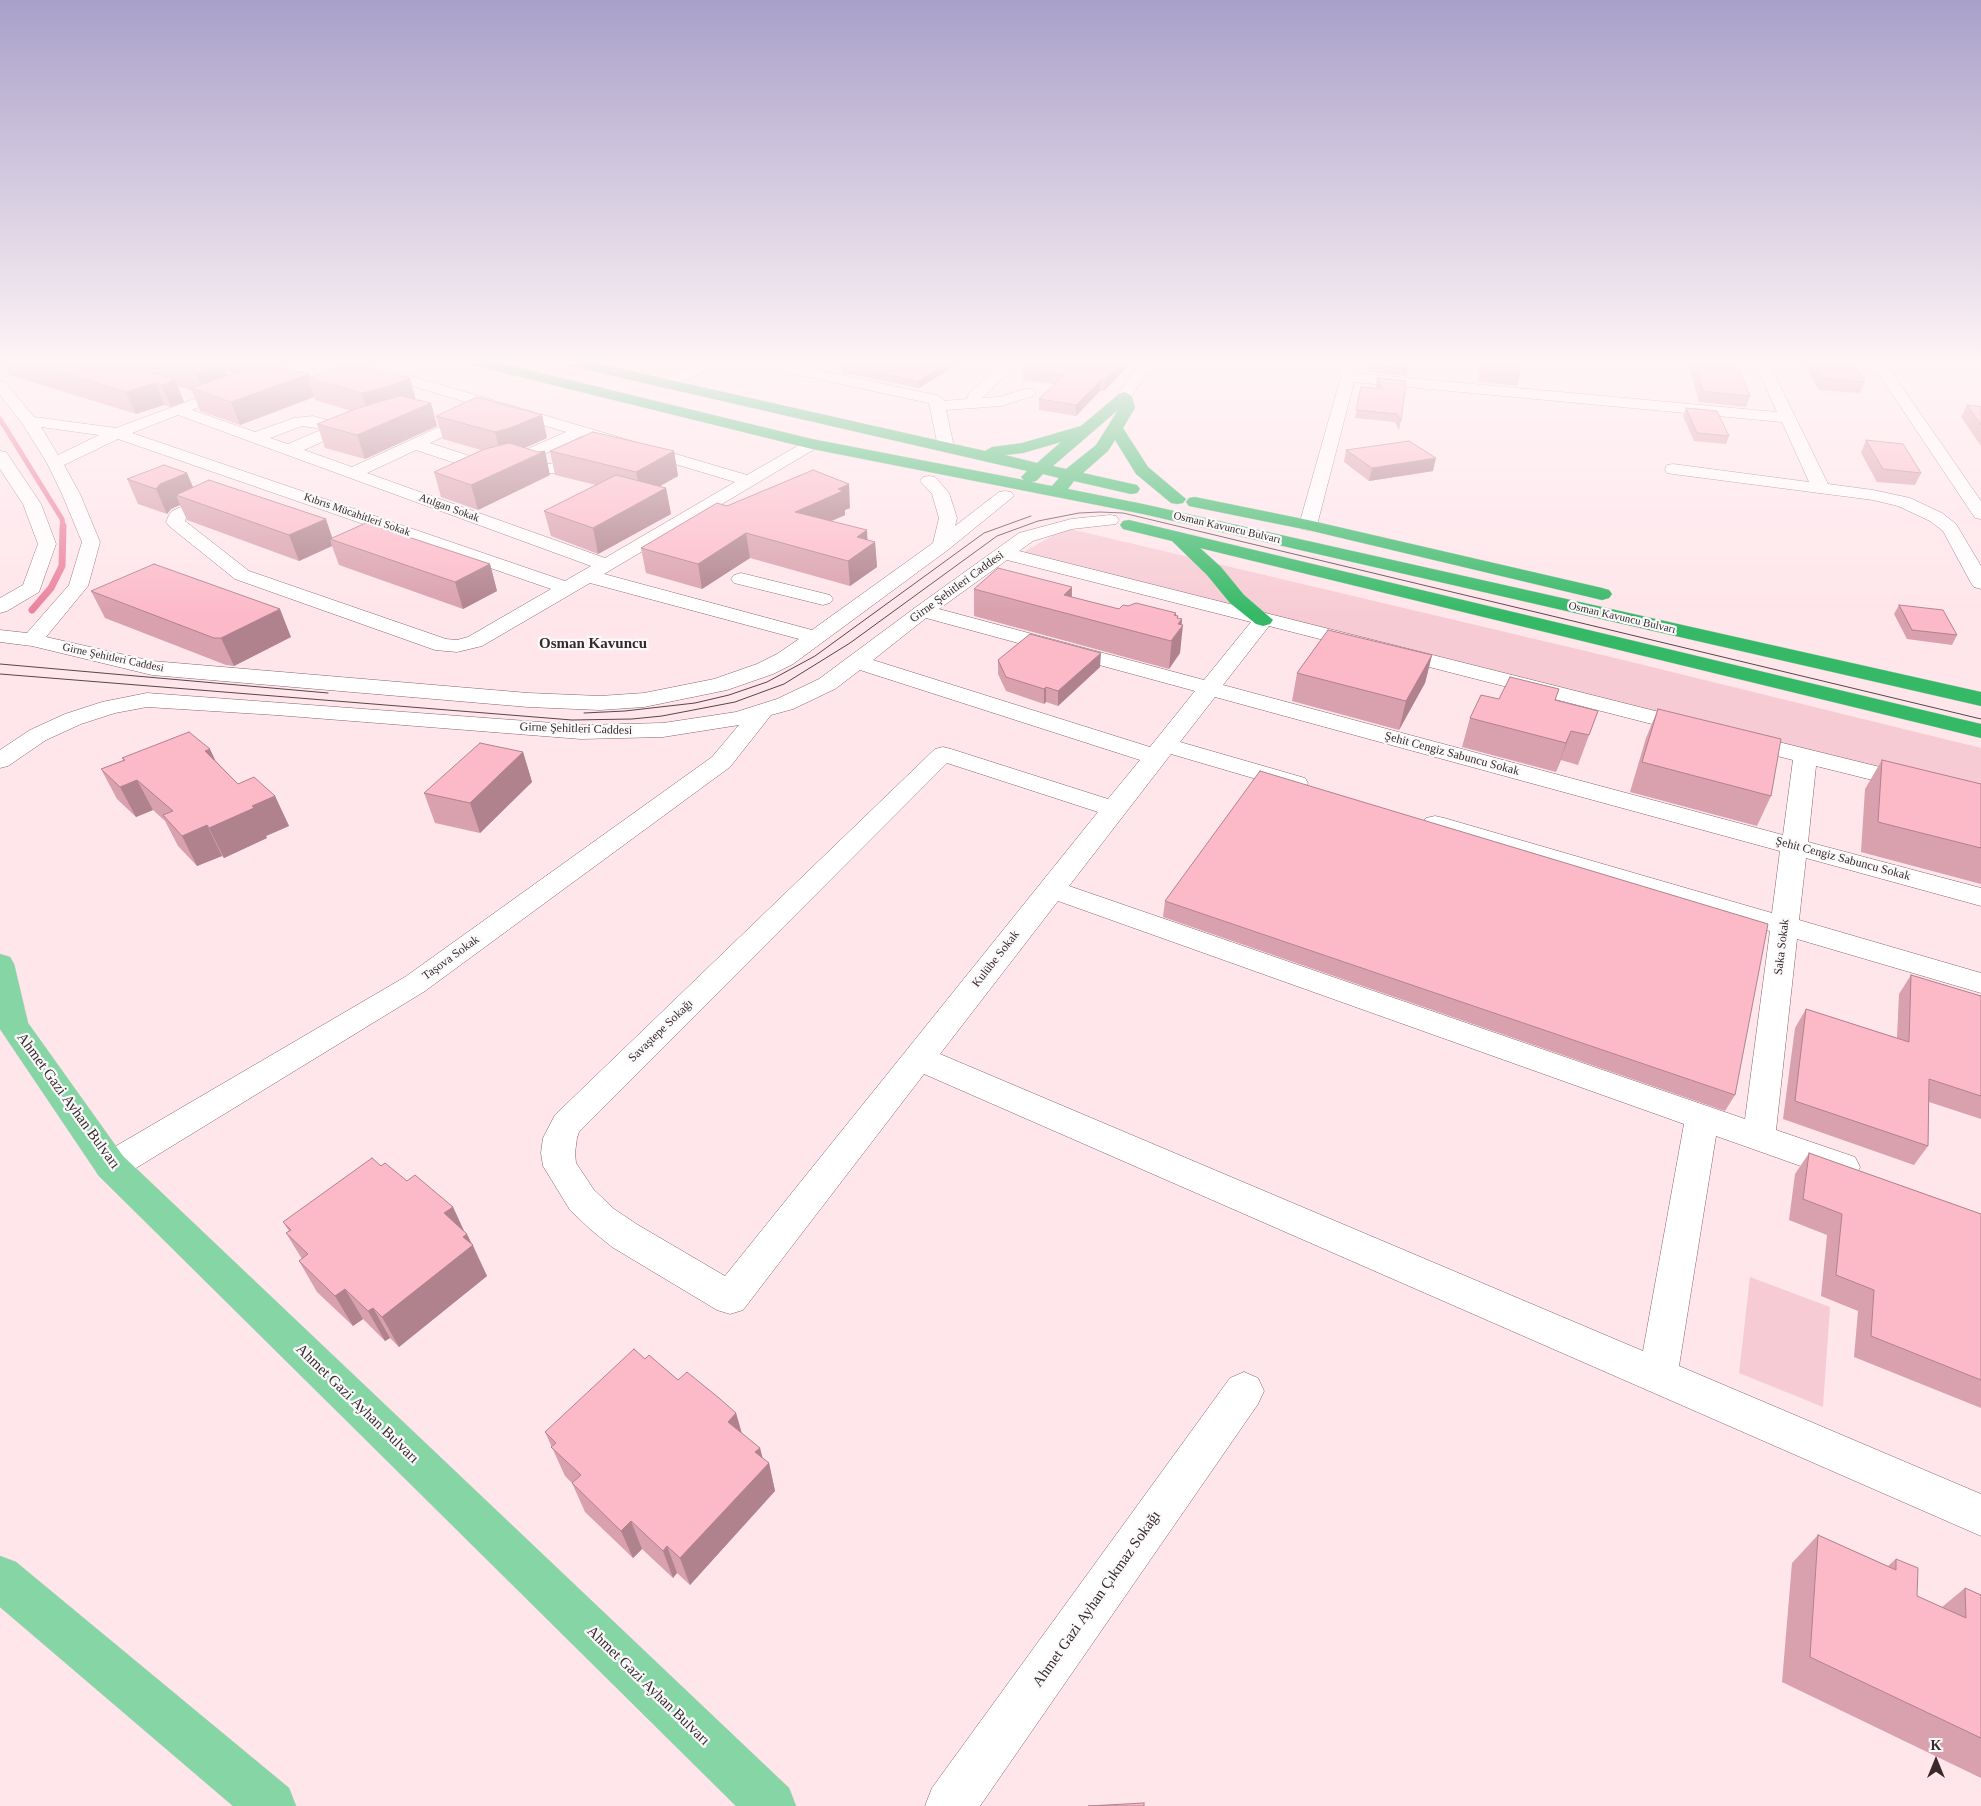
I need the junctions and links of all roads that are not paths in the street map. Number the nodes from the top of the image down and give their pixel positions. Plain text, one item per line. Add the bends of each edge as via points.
1 (44, 445) edge
2 (92, 445) edge
3 (153, 445) edge
4 (276, 445) edge
5 (300, 445) edge
6 (412, 445) edge
7 (419, 445) edge
8 (549, 445) edge
9 (605, 445) edge
10 (628, 445) edge
11 (821, 445) joint
12 (822, 445) edge
13 (938, 445) edge
14 (1032, 445) edge
15 (1070, 445) edge
16 (1104, 445) edge
17 (1126, 445) edge
18 (1327, 445) edge
19 (1800, 445) edge
20 (1939, 445) edge
21 (946, 447) joint
22 (289, 450) junction
23 (978, 454) junction
24 (0, 456) edge
25 (522, 458) junction
26 (55, 463) junction
27 (485, 467) junction
28 (1042, 469) junction
29 (1673, 469) dead end
30 (353, 473) junction
31 (1070, 475) junction
32 (461, 478) edge
33 (929, 480) junction
34 (750, 482) junction
35 (444, 486) edge
36 (1820, 488) junction
37 (1972, 490) edge
38 (1012, 491) junction
39 (224, 494) edge
40 (420, 498) junction
41 (1176, 498) junction
42 (1049, 499) junction
43 (1981, 514) edge
44 (1110, 520) junction
45 (1308, 525) junction
46 (1178, 537) junction
47 (942, 545) junction
48 (1004, 553) junction
49 (608, 565) junction
50 (588, 576) junction
51 (741, 579) dead end
52 (1981, 583) edge
53 (567, 588) junction
54 (788, 591) junction
55 (1616, 597) dead end
56 (822, 599) dead end
57 (0, 607) edge
58 (923, 611) junction
59 (1702, 617) dead end
60 (750, 620) junction
61 (1263, 620) junction
62 (0, 636) edge
63 (814, 637) junction
64 (32, 640) junction
65 (858, 662) junction
66 (1981, 682) edge
67 (1210, 688) junction
68 (1981, 699) edge
69 (763, 712) junction
70 (1981, 731) edge
71 (1160, 751) junction
72 (1805, 756) junction
73 (0, 761) edge
74 (1318, 789) edge
75 (1981, 800) edge
76 (1114, 809) junction
77 (1413, 817) edge
78 (1794, 846) junction
79 (1052, 889) junction
80 (1981, 897) edge
81 (1784, 926) junction
82 (0, 964) edge
83 (1981, 983) edge
84 (918, 1058) junction
85 (1702, 1118) junction
86 (1759, 1138) junction
87 (111, 1166) junction
88 (1870, 1177) edge
89 (730, 1298) joint
90 (1658, 1376) junction
91 (1244, 1391) dead end
92 (1981, 1515) edge
93 (0, 1578) edge
94 (270, 1806) edge
95 (771, 1806) edge
96 (950, 1806) edge

1 - 26 street
2 - 26 street
3 - 53 street, Kıbrıs Mücahitleri Sokak
4 - 22 street, Atılgan Sokak
5 - 22 street
6 - 30 street
7 - 27 street
8 - 25 street
9 - 25 street via 553,469 531,466 521,462
10 - 34 street
11 - 33 highway via 866,467
11 - 34 street
12 - 38 highway, Osman Kavuncu Bulvarı
13 - 21 highway, Osman Kavuncu Bulvarı
14 - 23 highway
15 - 28 highway
16 - 31 highway
17 - 41 highway via 1142,470
18 - 45 street
19 - 36 street
20 - 37 street
21 - 23 highway, Osman Kavuncu Bulvarı
22 - 30 street, Atılgan Sokak
23 - 28 highway, Osman Kavuncu Bulvarı
24 - 57 street via 16,494 32,504 47,544 32,588
25 - 27 street
26 - 64 street via 72,494 91,542 78,586
27 - 32 street
28 - 31 highway, Osman Kavuncu Bulvarı
28 - 38 highway
29 - 36 street
30 - 40 street, Atılgan Sokak
31 - 41 highway, Osman Kavuncu Bulvarı
31 - 42 highway
33 - 38 highway
33 - 47 street via 940,493 948,518
34 - 49 street
35 - 40 street
36 - 52 street via 1894,499 1936,517 1955,534
37 - 43 street
38 - 42 highway, Osman Kavuncu Bulvarı
38 - 47 street, Girne Şehitleri Caddesi
39 - 53 street via 178,515 175,522 242,575 443,645 474,642
40 - 49 street, Atılgan Sokak
41 - 45 highway, Osman Kavuncu Bulvarı
42 - 44 highway
42 - 68 highway, Osman Kavuncu Bulvarı via 1153,511
44 - 46 highway
44 - 48 street, Girne Şehitleri Caddesi via 1071,524 1026,537
45 - 55 highway, Osman Kavuncu Bulvarı
46 - 61 highway via 1214,571 1237,599
46 - 70 highway
47 - 63 street, Girne Şehitleri Caddesi
48 - 58 street, Girne Şehitleri Caddesi
48 - 61 street
49 - 50 street
50 - 53 street
50 - 60 street
51 - 54 street
54 - 56 street
54 - 60 street
58 - 65 street, Girne Şehitleri Caddesi
58 - 67 street, Şehit Cengiz Sabuncu Sokak
59 - 66 highway
60 - 63 street
61 - 67 street, Kulübe Sokak
61 - 72 street
62 - 64 street, Girne Şehitleri Caddesi
63 - 64 street, Girne Şehitleri Caddesi via 785,659 719,685 670,696 600,703 152,668
65 - 69 street, Girne Şehitleri Caddesi via 827,684
65 - 71 street
67 - 71 street, Kulübe Sokak
67 - 78 street, Şehit Cengiz Sabuncu Sokak
69 - 73 street, Girne Şehitleri Caddesi via 681,728 581,732 147,700 101,710 56,726
69 - 87 street, Taşova Sokak via 721,762 415,984
71 - 74 street
71 - 76 street, Kulübe Sokak
72 - 75 street
72 - 78 street, Saka Sokak
76 - 79 street, Kulübe Sokak
76 - 89 street, Savaştepe Sokağı via 942,754 567,1124 560,1138 560,1166 582,1200 625,1236
77 - 81 street
78 - 80 street, Şehit Cengiz Sabuncu Sokak
78 - 81 street, Saka Sokak
79 - 84 street, Kulübe Sokak
79 - 85 street
81 - 83 street
81 - 86 street, Saka Sokak
82 - 87 main road, Ahmet Gazi Ayhan Bulvarı via 13,1025
84 - 89 street, Kulübe Sokak
84 - 90 street
85 - 86 street
85 - 90 street
86 - 88 street
87 - 95 main road, Ahmet Gazi Ayhan Bulvarı
90 - 92 street
91 - 96 street, Ahmet Gazi Ayhan Çıkmaz Sokağı
93 - 94 main road

